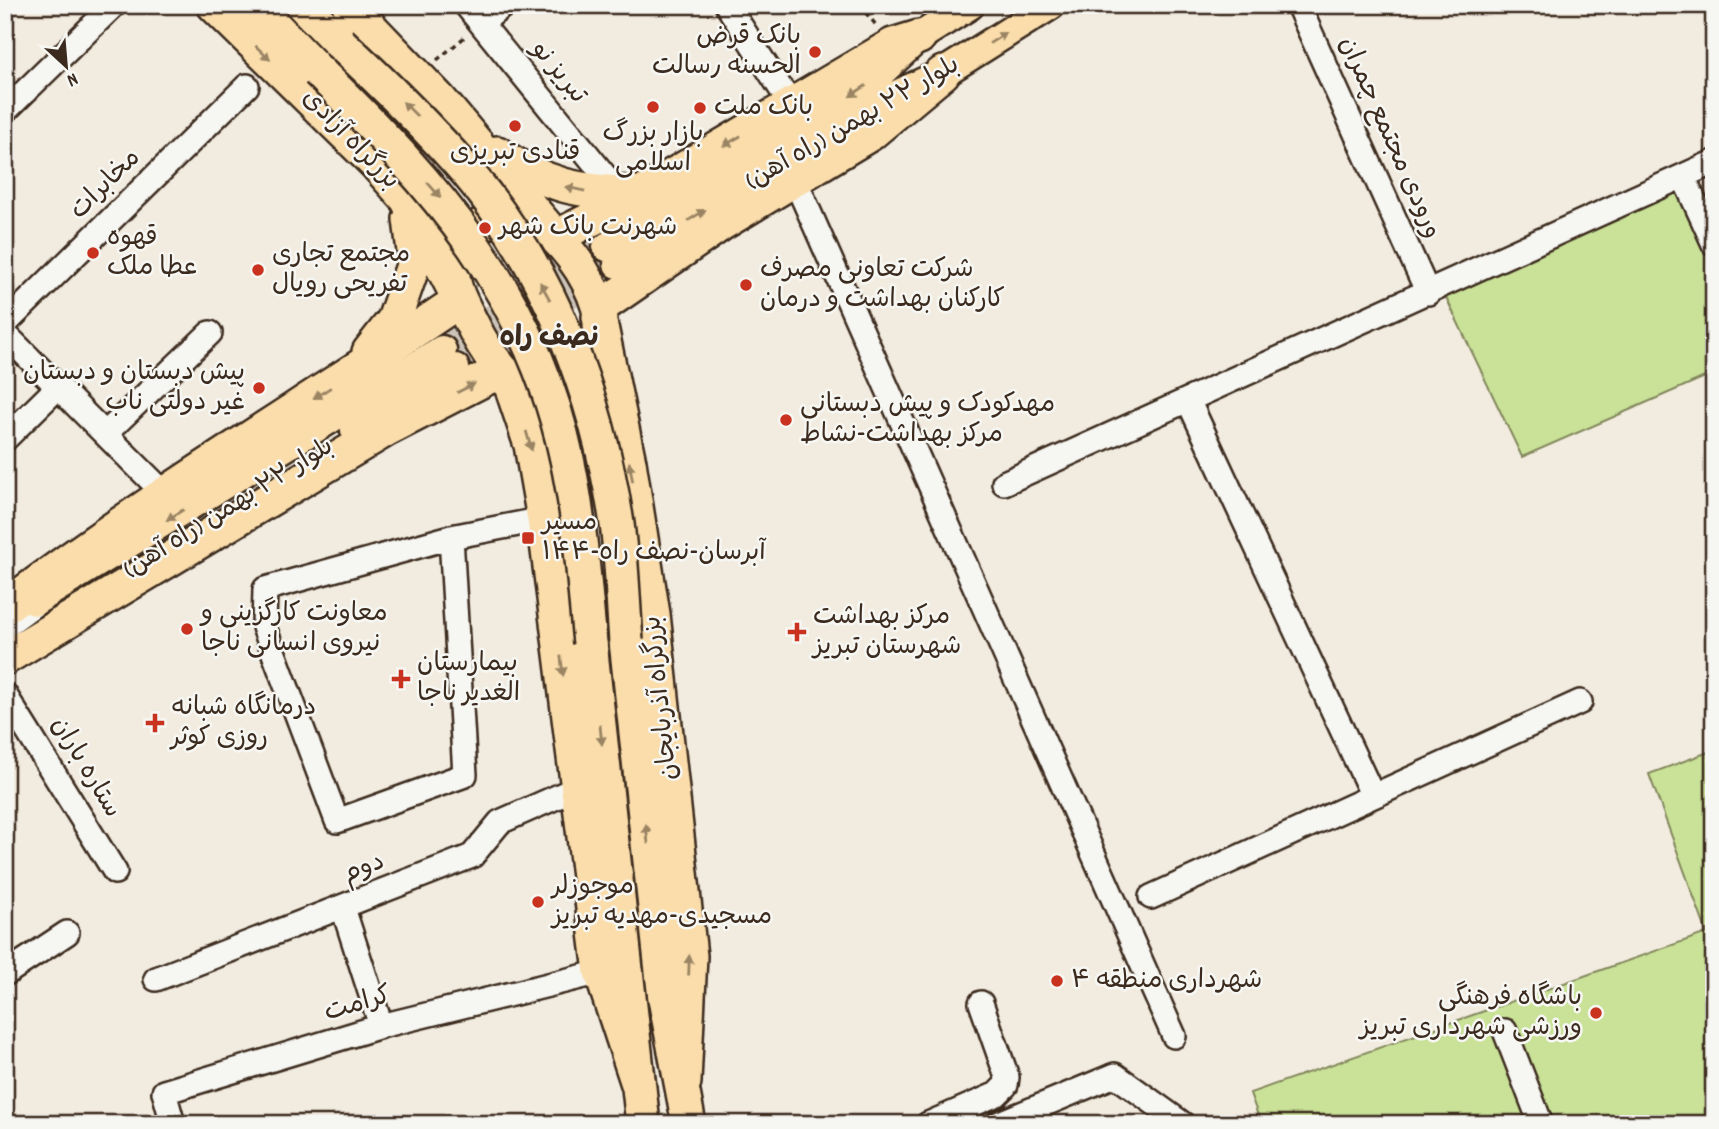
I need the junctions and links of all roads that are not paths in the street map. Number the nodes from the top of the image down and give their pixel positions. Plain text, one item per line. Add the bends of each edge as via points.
1 (114, 5) edge
2 (214, 5) edge
3 (254, 5) edge
4 (303, 5) edge
5 (467, 5) edge
6 (504, 5) edge
7 (727, 5) edge
8 (970, 5) edge
9 (1298, 5) edge
10 (1042, 10) edge
11 (360, 16) edge
12 (481, 23) junction
13 (919, 37) junction
14 (943, 73) junction
15 (310, 81) junction
16 (247, 86) dead end
17 (792, 106) junction
18 (5, 111) edge
19 (471, 135) junction
20 (1714, 162) edge
21 (605, 176) dead end
22 (1683, 176) junction
23 (795, 180) junction
24 (643, 193) junction
25 (407, 199) junction
26 (554, 236) junction
27 (1714, 244) edge
28 (1428, 293) junction
29 (459, 298) junction
30 (599, 313) junction
31 (5, 324) edge
32 (210, 333) dead end
33 (5, 334) edge
34 (448, 359) tunnel mouth
35 (353, 373) junction
36 (504, 374) junction
37 (58, 387) junction
38 (1188, 400) junction
39 (105, 434) junction
40 (5, 439) edge
41 (1004, 483) dead end
42 (164, 493) junction
43 (544, 519) junction
44 (451, 537) junction
45 (70, 594) junction
46 (5, 607) edge
47 (653, 614) junction
48 (5, 618) edge
49 (556, 621) junction
50 (5, 626) edge
51 (5, 642) edge
52 (5, 656) edge
53 (5, 695) edge
54 (1580, 702) dead end
55 (577, 788) junction
56 (1372, 794) junction
57 (115, 872) dead end
58 (1151, 897) dead end
59 (343, 908) junction
60 (67, 933) dead end
61 (601, 972) junction
62 (5, 974) edge
63 (156, 979) dead end
64 (981, 1003) dead end
65 (381, 1026) junction
66 (1505, 1031) dead end
67 (1174, 1036) dead end
68 (684, 1082) junction
69 (638, 1084) junction
70 (1046, 1115) edge
71 (173, 1124) edge
72 (643, 1124) edge
73 (689, 1124) edge
74 (928, 1124) edge
75 (997, 1124) edge
76 (1184, 1124) edge
77 (1541, 1124) edge

1 - 18 street
2 -> 15 highway, بزرگراه آزادی
3 - 15 highway, بزرگراه آزادی
68 -> 4 highway, بزرگراه آذربایجان, bridge via 665,999 617,525 602,447 580,370 550,298 513,234 468,173 413,112
5 - 12 street, تبریز نو
6 - 12 street
7 - 17 street
8 - 13 main road, بلوار ۲۲ بهمن (راه آهن)
9 - 28 street, ورودی مجتمع چمران
14 -> 10 main road, بلوار ۲۲ بهمن (راه آهن)
11 - 15 highway via 367,52 353,76 332,88
11 - 19 highway
12 - 21 street, تبریز نو
13 -> 14 main road, بلوار ۲۲ بهمن (راه آهن) via 864,88 613,256 873,106
13 - 17 highway via 892,45
14 - 23 highway via 870,134
15 - 25 highway, بزرگراه آزادی
15 -> 69 highway, bridge via 387,138 441,198 483,256 517,316 547,388 567,457 580,534
16 - 31 street, مخابرات
17 -> 24 highway
24 -> 19 highway via 568,189 525,172
19 - 26 highway
20 - 22 street
22 - 27 street
22 - 28 street
23 - 30 highway via 721,224
23 - 67 street
24 - 26 highway
25 - 29 highway, بزرگراه آزادی
25 - 35 highway via 415,260 394,320
26 - 29 highway via 529,217 506,215 480,223 461,243 453,268
26 - 30 highway via 582,272
28 - 38 street
29 - 35 highway
29 - 36 highway via 478,337
30 - 36 highway via 600,346 593,370 571,388 545,394 522,388
47 -> 30 highway, بزرگراه آذربایجان via 638,508
32 - 39 street
33 - 37 street
34 - 45 main road, بلوار ۲۲ بهمن (راه آهن)
35 -> 42 highway
36 -> 43 highway via 531,445
52 -> 36 highway via 387,429
37 - 39 street
37 - 40 street
38 - 41 street
38 - 56 street
39 - 42 street
42 - 46 highway
43 - 44 street
43 - 49 highway
44 - 44 street via 265,589 264,627 337,821 465,775
45 - 48 main road, بلوار ۲۲ بهمن (راه آهن)
45 - 50 street
45 - 51 street
45 - 52 main road, بلوار ۲۲ بهمن (راه آهن)
47 - 49 highway via 632,596 604,590 575,600
68 -> 47 highway, بزرگراه آذربایجان via 690,956
49 -> 55 highway
53 - 57 street, ستاره باران
54 - 56 street
55 - 59 street, دوم via 500,822 472,856
55 - 61 highway
56 - 58 street
59 - 63 street, دوم
59 - 65 street
60 - 62 street
61 - 65 street, کرامت
61 - 69 highway
64 - 74 street via 1006,1085 988,1099
65 - 71 street, کرامت via 164,1092
66 - 77 street
68 - 73 highway, بزرگراه آذربایجان
69 - 72 highway
70 - 75 street
70 - 76 street via 1115,1075

